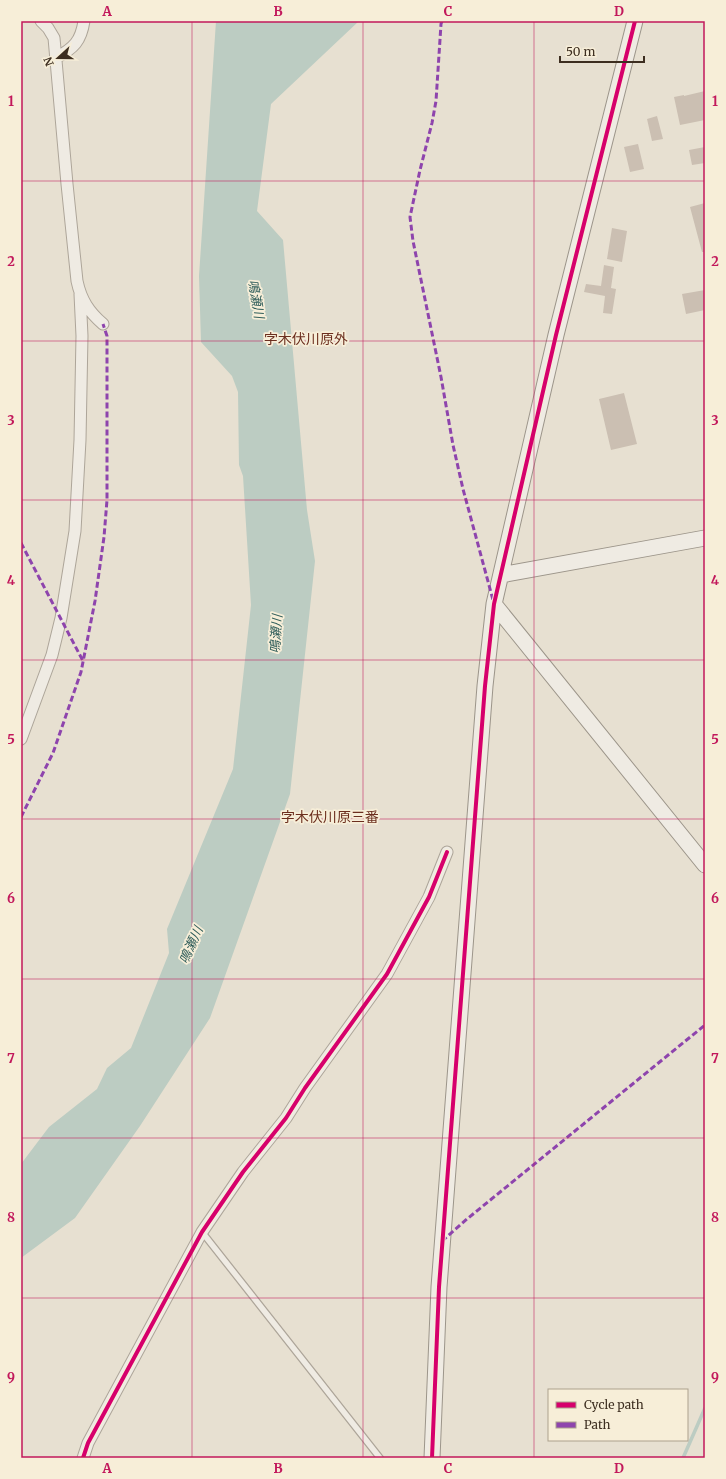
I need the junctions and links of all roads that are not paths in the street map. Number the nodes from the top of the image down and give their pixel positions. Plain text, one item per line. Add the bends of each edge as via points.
1 (41, 21) edge
2 (84, 21) edge
3 (635, 21) edge
4 (56, 58) junction
5 (80, 294) junction
6 (103, 324) dead end
7 (705, 538) edge
8 (501, 575) junction
9 (494, 604) junction
10 (21, 739) edge
11 (447, 852) dead end
12 (705, 865) edge
13 (202, 1232) junction
14 (83, 1458) edge
15 (380, 1458) edge
16 (432, 1458) edge

1 - 4 street via 54,38
2 - 4 street via 82,33 76,44
3 - 8 street via 556,335
4 - 5 street
5 - 6 street via 85,304
5 - 10 street via 80,440 75,532 61,618 52,655
7 - 8 street
8 - 9 street
9 - 12 street
9 - 16 street via 485,686 442,1241
11 - 13 street via 429,897 387,974
13 - 14 street via 88,1443
13 - 15 lane

